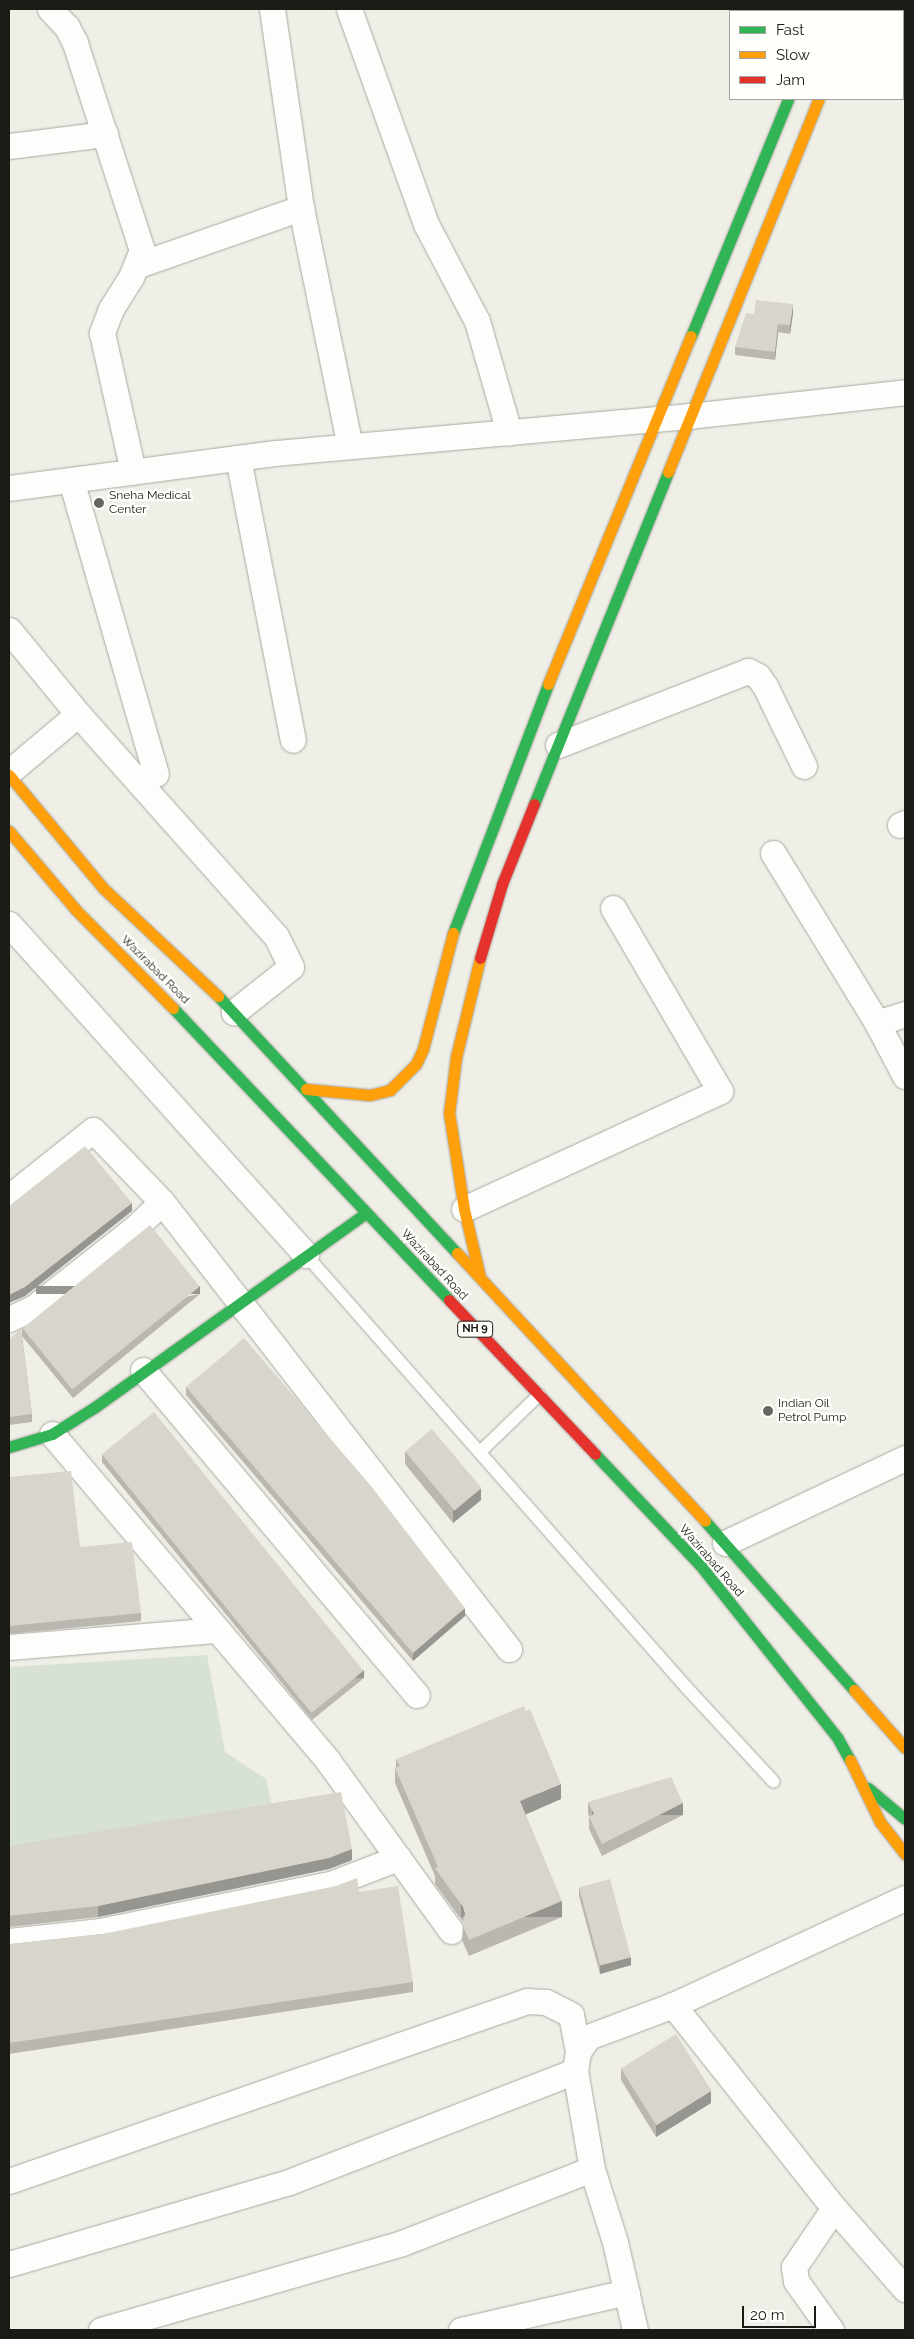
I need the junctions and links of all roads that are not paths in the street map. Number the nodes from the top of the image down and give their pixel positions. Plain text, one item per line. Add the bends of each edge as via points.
1 (50, 9) edge
2 (272, 9) edge
3 (349, 9) edge
4 (817, 100) edge
5 (796, 109) edge
6 (105, 134) junction
7 (9, 146) edge
8 (301, 208) junction
9 (138, 264) junction
10 (905, 392) edge
11 (689, 416) junction
12 (655, 419) junction
13 (510, 432) junction
14 (350, 446) junction
15 (238, 458) junction
16 (134, 472) junction
17 (71, 480) junction
18 (9, 488) edge
19 (14, 647) edge
20 (78, 714) junction
21 (293, 740) dead end
22 (558, 745) junction
23 (804, 766) dead end
24 (9, 774) edge
25 (156, 774) dead end
26 (9, 831) edge
27 (773, 853) dead end
28 (613, 908) dead end
29 (9, 924) edge
30 (234, 1012) junction
31 (905, 1014) edge
32 (877, 1023) junction
33 (905, 1076) edge
34 (306, 1089) junction
35 (9, 1197) edge
36 (162, 1202) junction
37 (464, 1209) junction
38 (366, 1213) junction
39 (306, 1255) junction
40 (480, 1277) junction
41 (239, 1301) junction
42 (9, 1320) edge
43 (143, 1370) junction
44 (539, 1396) junction
45 (52, 1434) junction
46 (9, 1447) edge
47 (481, 1451) junction
48 (905, 1458) edge
49 (725, 1542) junction
50 (217, 1630) junction
51 (9, 1647) edge
52 (509, 1649) dead end
53 (417, 1695) dead end
54 (905, 1748) edge
55 (774, 1782) dead end
56 (864, 1785) junction
57 (905, 1819) edge
58 (905, 1854) edge
59 (398, 1858) junction
60 (905, 1898) edge
61 (451, 1931) dead end
62 (9, 1941) edge
63 (673, 2004) junction
64 (577, 2061) junction
65 (592, 2169) junction
66 (9, 2181) edge
67 (834, 2208) junction
68 (9, 2264) edge
69 (905, 2288) edge
70 (627, 2292) junction
71 (101, 2330) edge
72 (462, 2330) edge
73 (635, 2330) edge
74 (831, 2330) edge

1 - 6 street via 67,27 75,43
2 - 8 street
3 - 13 street via 426,224 477,321
4 - 5 main road
5 - 11 main road
5 - 12 main road
6 - 7 street
6 - 9 street via 142,250
8 - 9 street
8 - 14 street
9 - 16 street via 111,309 102,333
10 - 11 street
11 - 12 street
11 - 22 main road
12 - 13 street
12 - 34 main road via 516,762 454,928 423,1049 416,1064 390,1090 370,1095
13 - 14 street
14 - 15 street
15 - 16 street
15 - 21 street
16 - 17 street
17 - 18 street
17 - 25 street
19 - 20 street
20 - 24 street
20 - 30 street via 276,936 291,967
22 - 23 street via 748,672 758,676 765,686
22 - 37 main road via 502,884 482,944 456,1057 449,1112
24 - 30 main road, Wazirabad Road via 103,888
26 - 38 main road, Wazirabad Road / NH 9 via 76,910 184,1019
27 - 32 street
28 - 37 street via 720,1091
29 - 39 street
30 - 34 main road, Wazirabad Road
31 - 32 street
32 - 33 street
34 - 40 main road, Wazirabad Road
35 - 36 street via 94,1130
36 - 41 street
36 - 42 street via 136,1227 33,1308
37 - 40 main road
38 - 39 main road
38 - 44 main road, Wazirabad Road / NH 9
39 - 41 main road
39 - 47 lane
40 - 49 main road, Wazirabad Road
41 - 43 main road
41 - 52 street
43 - 45 main road
43 - 53 street
44 - 47 lane
44 - 56 main road, Wazirabad Road / NH 9 via 700,1565 837,1737
45 - 46 main road
45 - 50 street
47 - 55 lane via 686,1687
48 - 49 street
49 - 54 main road, Wazirabad Road
50 - 51 street
50 - 59 street via 328,1761
56 - 57 main road
56 - 58 main road, Wazirabad Road / NH 9 via 880,1822
59 - 61 street
59 - 62 street via 333,1883 100,1931
60 - 63 street
63 - 64 street via 588,2037
63 - 67 street
64 - 65 street
64 - 66 street via 571,2015 546,2002 527,2001
64 - 68 street via 289,2182
65 - 70 street
65 - 71 street via 402,2243
67 - 69 street
67 - 74 street via 794,2267 796,2281
70 - 72 street
70 - 73 street

